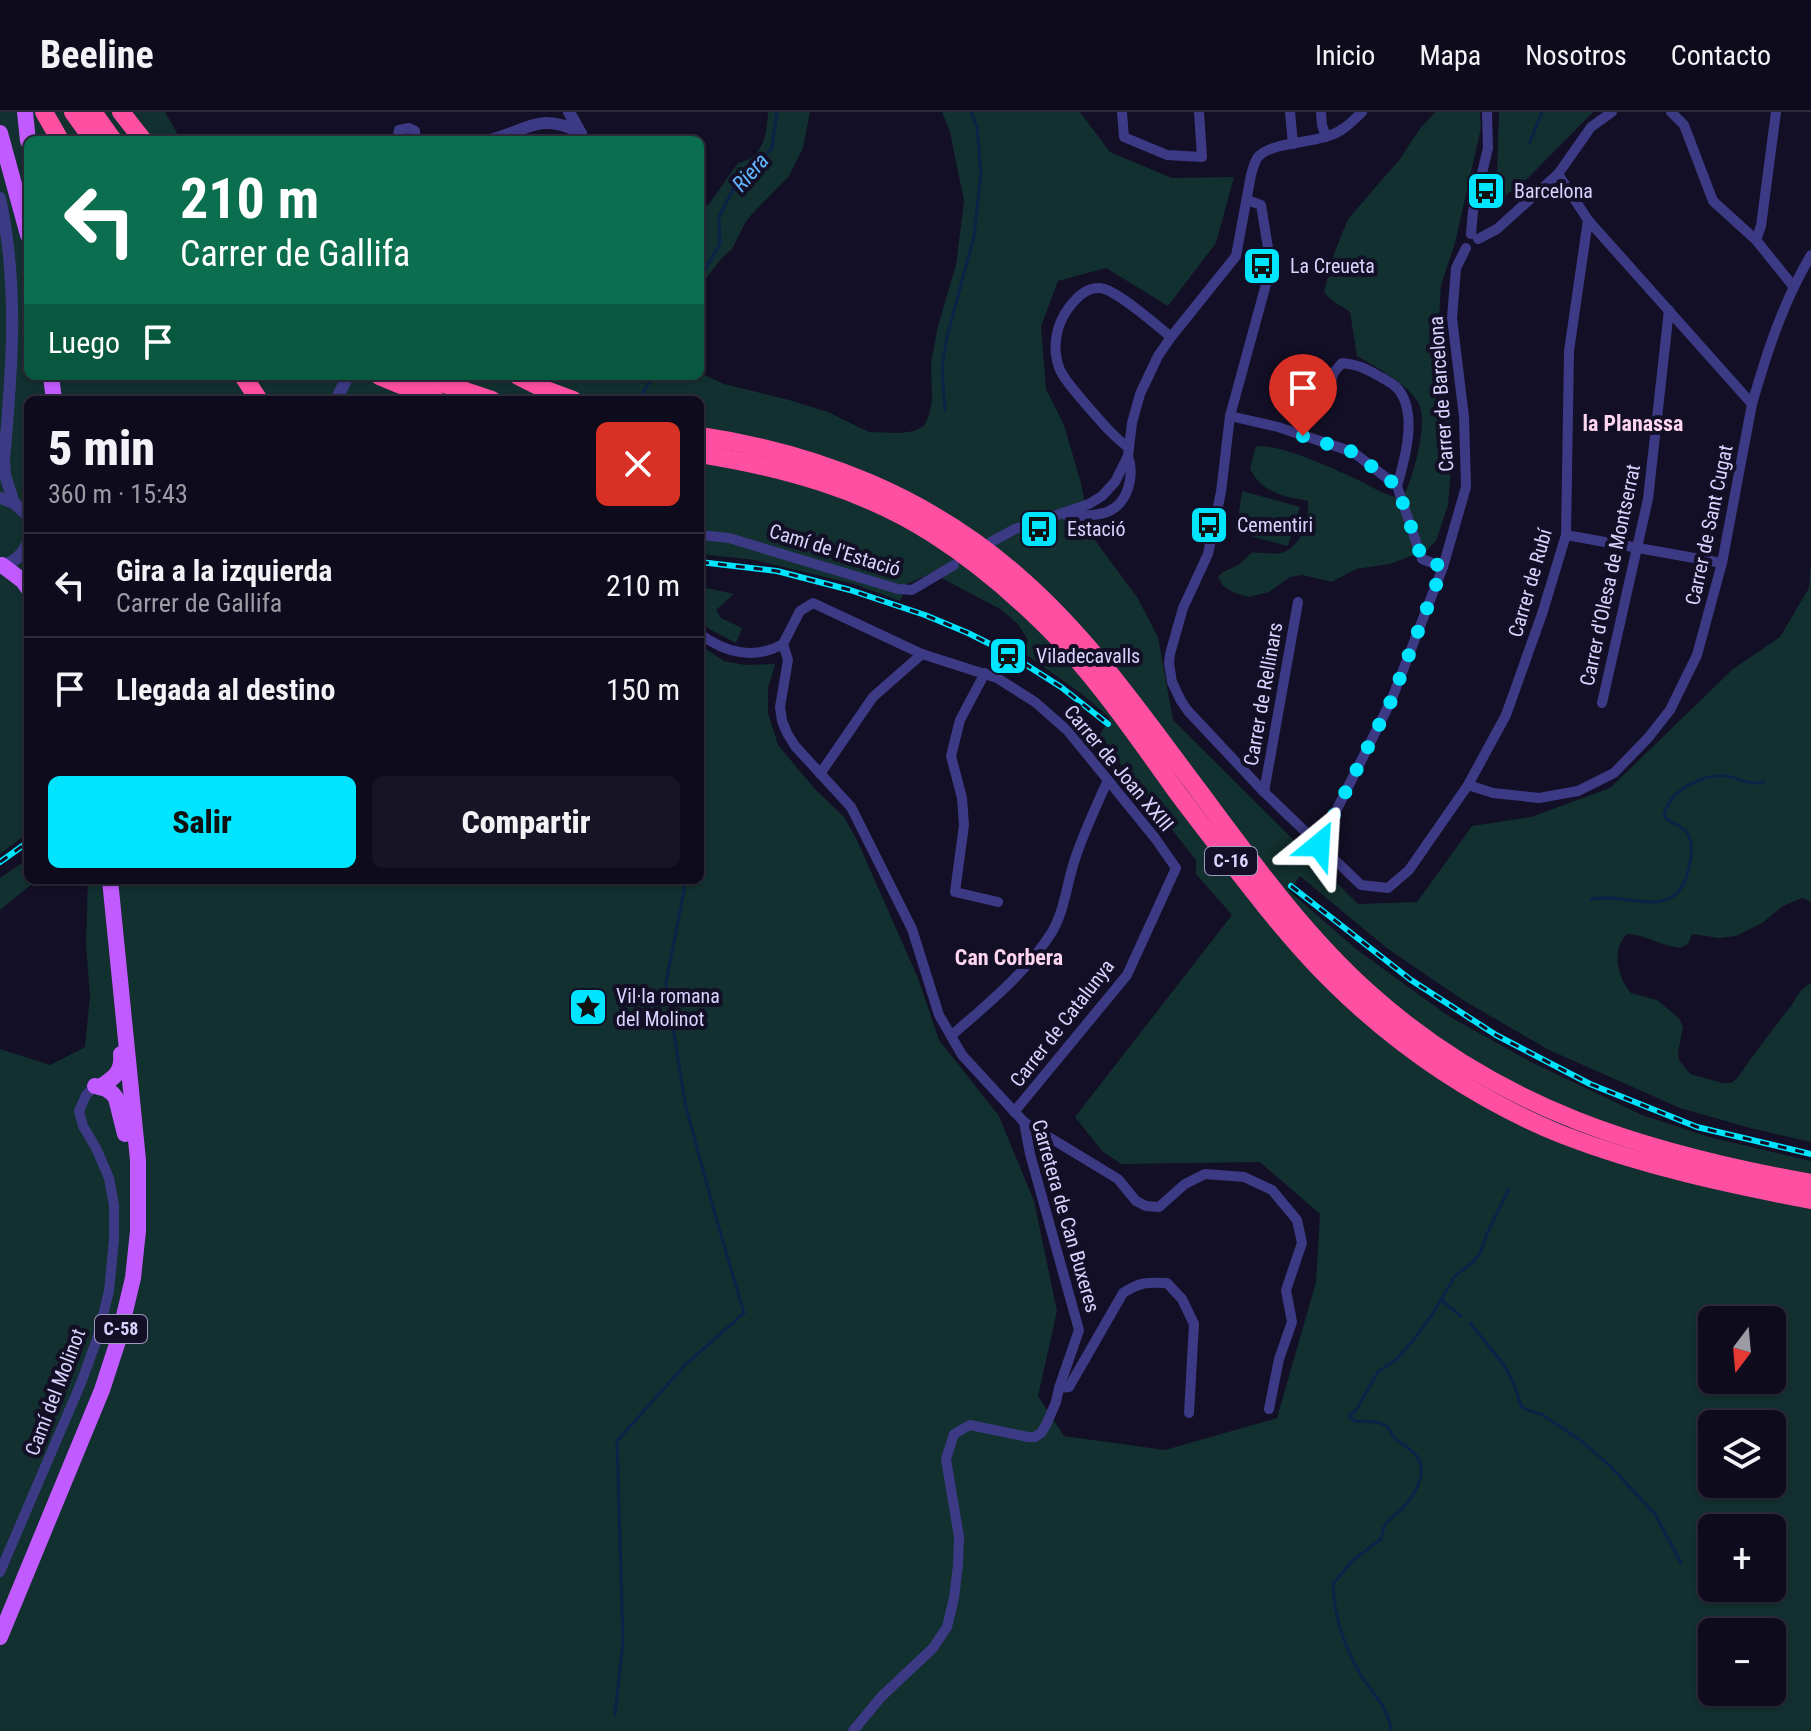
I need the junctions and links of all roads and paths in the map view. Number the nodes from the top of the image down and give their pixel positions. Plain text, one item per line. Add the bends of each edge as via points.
1 (25, 112) edge
2 (44, 112) edge
3 (73, 112) edge
4 (93, 112) edge
5 (121, 112) edge
6 (534, 112) edge
7 (569, 112) edge
8 (1122, 112) edge
9 (1199, 112) edge
10 (1290, 112) edge
11 (1321, 112) edge
12 (1362, 112) edge
13 (1487, 112) edge
14 (1612, 112) edge
15 (1671, 112) edge
16 (1686, 112) edge
17 (1776, 112) edge
18 (1684, 125) junction
19 (0, 133) edge
20 (514, 135) edge
21 (28, 136) edge
22 (58, 136) edge
23 (90, 136) edge
24 (110, 136) edge
25 (140, 136) edge
26 (398, 136) edge
27 (416, 136) edge
28 (583, 136) edge
29 (583, 136) edge
30 (1326, 137) junction
31 (1293, 144) junction
32 (1558, 174) junction
33 (0, 198) edge
34 (1247, 200) junction
35 (24, 220) edge
36 (1588, 220) junction
37 (1474, 236) junction
38 (1756, 240) junction
39 (1811, 255) edge
40 (1793, 286) junction
41 (1669, 310) junction
42 (1171, 337) junction
43 (389, 380) edge
44 (433, 380) edge
45 (526, 380) edge
46 (1327, 394) dead end
47 (427, 396) edge
48 (480, 396) edge
49 (562, 396) edge
50 (1752, 404) junction
51 (1230, 416) junction
52 (704, 427) edge
53 (704, 437) edge
54 (1129, 452) junction
55 (704, 455) edge
56 (2, 466) edge
57 (704, 466) edge
58 (832, 467) junction
59 (1397, 486) junction
60 (0, 498) edge
61 (24, 513) edge
62 (1054, 517) junction
63 (704, 535) edge
64 (1566, 535) junction
65 (991, 542) dead end
66 (1636, 548) junction
67 (24, 549) edge
68 (1722, 563) junction
69 (954, 565) dead end
70 (1, 566) edge
71 (1443, 567) junction
72 (995, 580) junction
73 (24, 582) edge
74 (1298, 602) dead end
75 (704, 637) edge
76 (783, 644) junction
77 (922, 654) junction
78 (985, 673) junction
79 (1602, 703) dead end
80 (820, 774) junction
81 (1108, 780) junction
82 (1468, 785) junction
83 (1264, 792) junction
84 (1319, 845) junction
85 (1176, 868) joint
86 (101, 884) edge
87 (110, 884) edge
88 (998, 902) dead end
89 (121, 1001) junction
90 (951, 1036) junction
91 (116, 1051) junction
92 (119, 1073) junction
93 (98, 1087) junction
94 (1014, 1112) junction
95 (1024, 1122) junction
96 (125, 1134) junction
97 (1811, 1183) edge
98 (1811, 1200) edge
99 (1059, 1388) junction
100 (1269, 1409) dead end
101 (1189, 1413) dead end
102 (0, 1572) edge
103 (0, 1616) edge
104 (0, 1637) edge
105 (853, 1731) edge

1 - 21 main road
2 - 22 highway
3 - 23 highway
4 - 24 highway
5 - 25 highway
6 - 20 street
7 - 29 street
8 - 9 street via 1124,137 1167,155 1202,157
10 - 31 street
11 - 30 street
12 - 30 street
13 - 37 street via 1488,148 1473,211
14 - 32 street via 1591,127
15 - 18 street
16 - 18 street
17 - 38 street
18 - 38 street via 1713,201
19 - 35 main road
20 - 28 street via 552,120
26 - 27 street via 399,130 409,128
30 - 31 street
31 - 34 street via 1259,156
32 - 36 street
32 - 37 street via 1497,229
33 - 56 street via 10,257 13,345
34 - 42 street via 1236,256
34 - 51 street via 1261,205 1271,266
36 - 41 street
36 - 64 street, Carrer de Rubí via 1569,351
37 - 71 street, Carrer de Barcelona via 1479,243 1472,250 1466,248 1456,268 1452,318 1466,487
38 - 40 street
39 - 40 street, Carrer de Sant Cugat
40 - 50 street, Carrer de Sant Cugat
41 - 50 street
41 - 66 street, Carrer d'Olesa de Montserrat via 1648,499
42 - 54 street via 1140,394
42 - 54 street via 1101,288 1077,297 1060,319 1055,346 1060,370
43 - 47 highway
44 - 48 highway
45 - 49 highway
46 - 59 street via 1342,363 1359,364 1397,386 1409,418
50 - 68 street, Carrer de Sant Cugat
51 - 59 street via 1353,452
51 - 83 street via 1208,554 1183,608 1170,672 1181,701
52 - 58 highway via 789,449
53 - 58 highway, C-16
54 - 62 street via 1102,496
54 - 62 street via 1132,479 1110,512
55 - 72 highway, C-16 via 799,475 855,494 931,533
56 - 61 street
57 - 72 highway via 795,484 853,503 925,537
58 - 97 highway, C-16 via 939,518 1020,578 1091,651 1302,924 1371,994 1426,1039 1502,1086 1590,1127 1684,1156
59 - 71 street via 1422,559
60 - 61 street
62 - 65 street
63 - 69 street, Camí de l'Estació via 729,538 898,589 912,590
64 - 66 street
64 - 82 street, Carrer de Rubí via 1506,715
66 - 68 street
66 - 79 street, Carrer d'Olesa de Montserrat
67 - 70 street
68 - 82 street, Carrer de Sant Cugat via 1697,655 1670,710 1614,773 1578,791 1539,798
70 - 73 main road
71 - 84 street, Carrer de Barcelona via 1391,701
72 - 98 highway, C-16 via 1078,662 1297,945 1393,1035 1494,1102 1562,1134 1659,1167
74 - 83 street, Carrer de Rellinars
75 - 76 street via 729,650 769,652
76 - 77 street, Carrer de Joan XXIII via 800,611 813,603
76 - 80 street, Carretera de Can Buxeres via 788,660 782,721 795,746
77 - 78 street, Carrer de Joan XXIII
77 - 80 street via 873,697
78 - 81 street, Carrer de Joan XXIII via 1051,715
78 - 88 street via 960,720 951,756 964,825 955,892
80 - 90 street, Carretera de Can Buxeres via 851,807 863,829 912,929 939,1015
81 - 85 street, Carrer de Joan XXIII
81 - 90 street via 1090,816 1051,934 1006,988
82 - 84 street, Carrer de Rubí via 1409,870 1388,888 1361,885
83 - 84 street
85 - 94 street, Carrer de Catalunya via 1127,975
86 - 91 main road, C-58
87 - 89 main road, C-58
89 - 92 main road
89 - 104 main road, C-58 via 138,1160 133,1278 102,1390
90 - 94 street, Carretera de Can Buxeres
91 - 92 main road, C-58
91 - 93 main road
92 - 93 main road
92 - 96 main road, C-58
93 - 96 main road via 116,1098
93 - 102 street, Camí del Molinot via 86,1095 79,1111 109,1178 114,1205 109,1291 81,1383
94 - 95 street, Carretera de Can Buxeres
95 - 99 street, Carretera de Can Buxeres via 1079,1330
95 - 100 street via 1118,1179 1146,1206 1159,1207 1205,1174 1244,1177 1272,1190 1297,1220 1302,1243 1286,1290 1292,1322
96 - 103 main road, C-58 via 129,1247 117,1317 90,1400
99 - 101 street via 1069,1387 1123,1293 1138,1283 1167,1283 1194,1324
99 - 105 street, Carretera de Can Buxeres via 1046,1425 1035,1437 970,1425 954,1434 946,1459 959,1537 958,1565 947,1627

